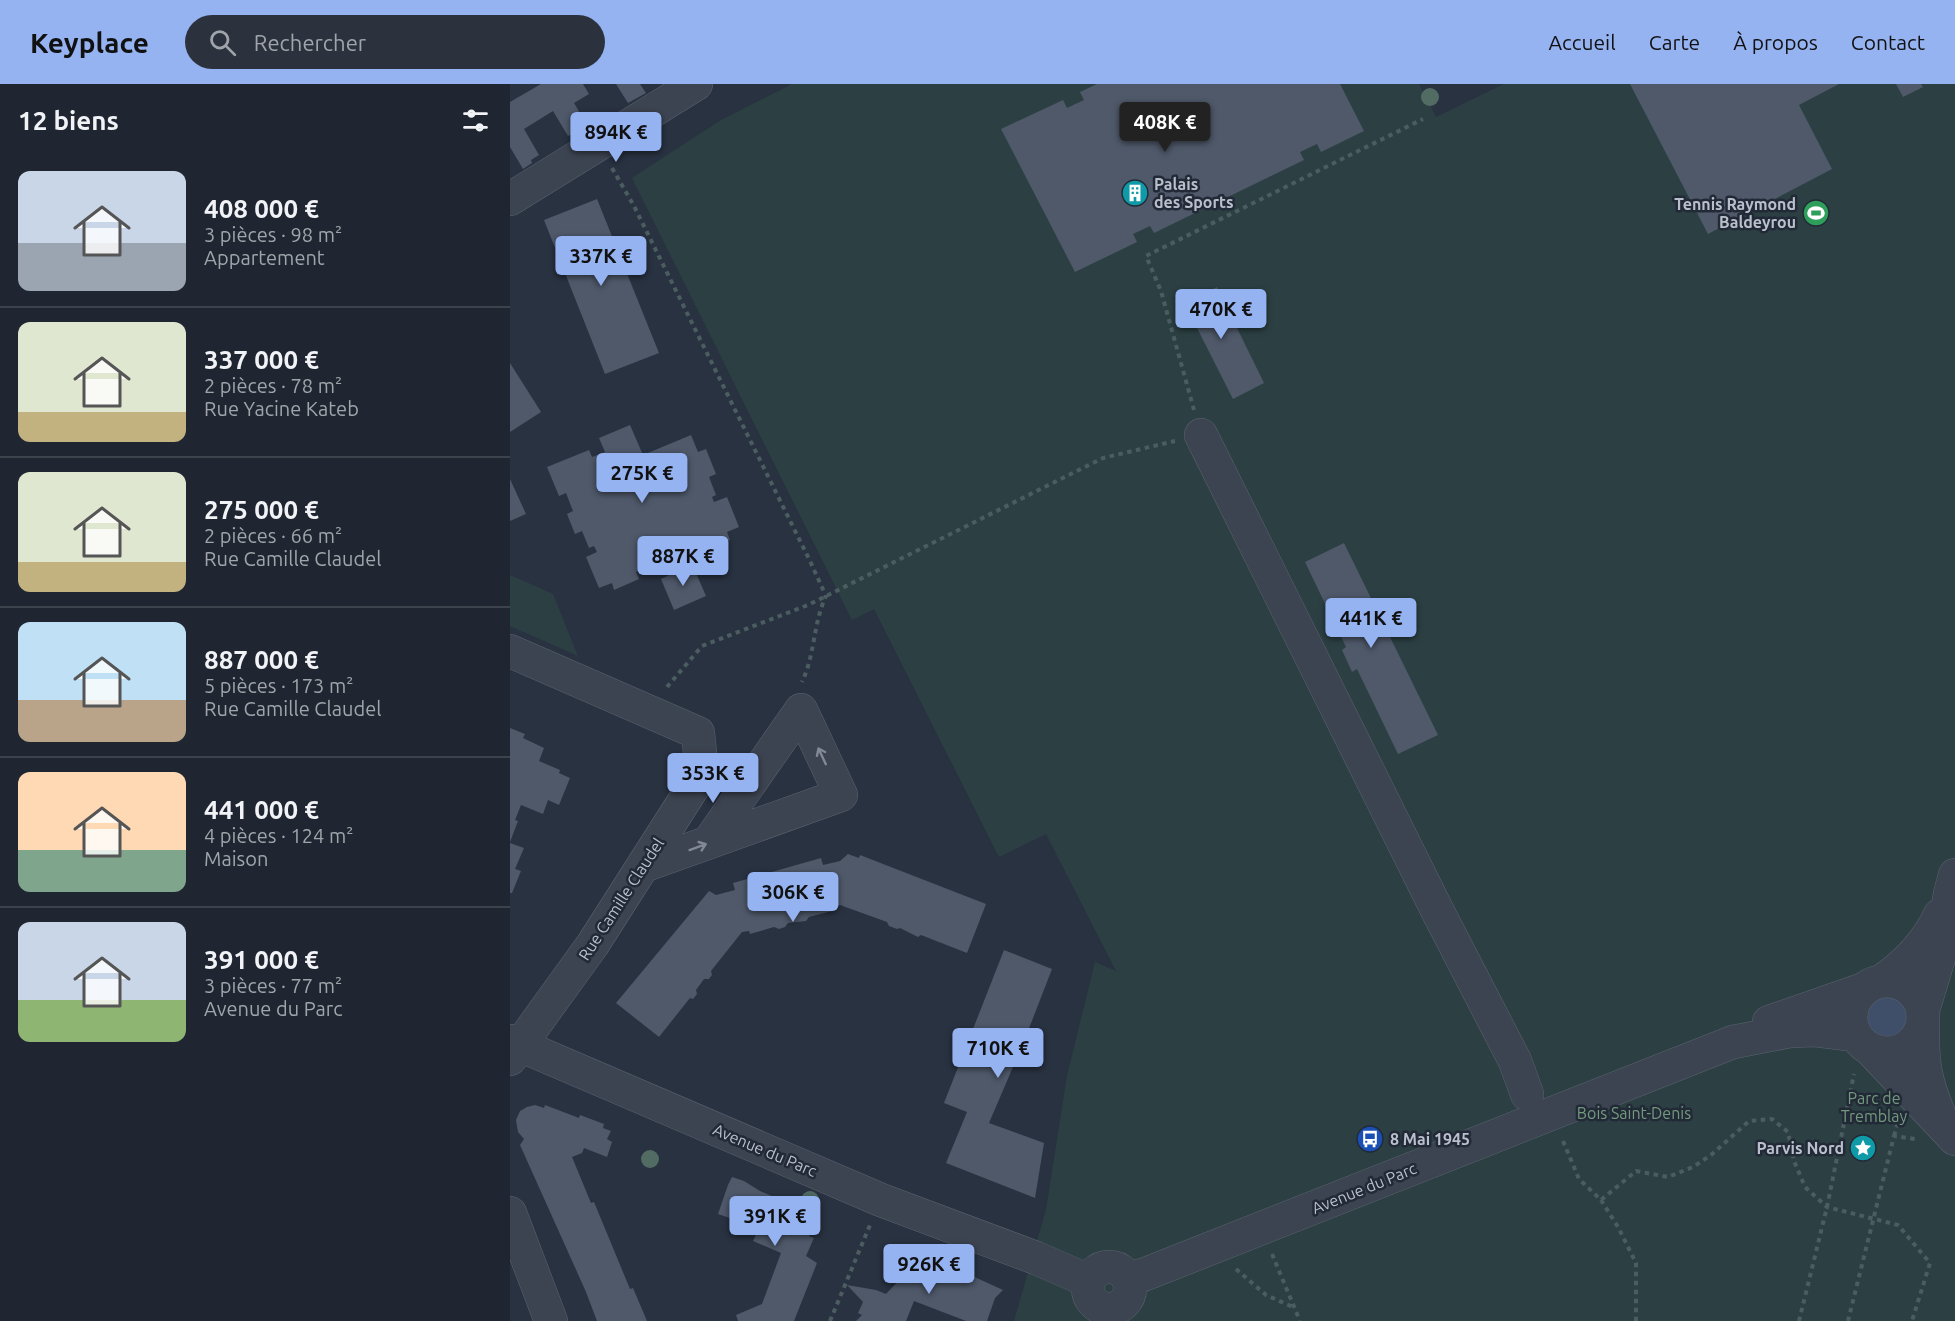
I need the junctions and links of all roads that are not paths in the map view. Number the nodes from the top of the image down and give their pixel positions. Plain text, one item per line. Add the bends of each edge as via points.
1 (696, 84) edge
2 (510, 199) edge
3 (1201, 435) road end
4 (510, 651) edge
5 (708, 843) junction
6 (643, 866) junction
7 (1952, 884) edge
8 (1873, 985) junction
9 (1923, 1018) junction
10 (1745, 1040) junction
11 (514, 1049) edge
12 (1861, 1051) junction
13 (1539, 1104) junction
14 (1940, 1135) edge
15 (510, 1213) edge
16 (1096, 1304) edge
17 (551, 1321) edge

1 - 2 street
3 - 13 street via 1437,910
4 - 6 street, Rue Camille Claudel via 698,733 702,773
5 -> 5 street via 841,795 801,710
6 -> 5 street
6 - 11 street, Rue Camille Claudel via 593,944
7 - 8 street via 1932,933 1920,949 1899,969
7 - 9 street via 1943,944
8 - 9 street via 1892,981 1910,989 1921,1002
8 - 10 street, Avenue du Parc via 1753,1028
8 - 12 street via 1857,997 1851,1015
9 - 12 street via 1915,1041 1902,1051
9 - 14 street via 1922,1055
10 - 12 street, Avenue du Parc via 1815,1030
10 - 13 street, Avenue du Parc
11 - 16 street, Avenue du Parc via 881,1200 1036,1258
12 - 14 street
13 - 16 street, Avenue du Parc via 1261,1229 1143,1275 1128,1277 1130,1294 1119,1308 1110,1310
15 - 17 street

